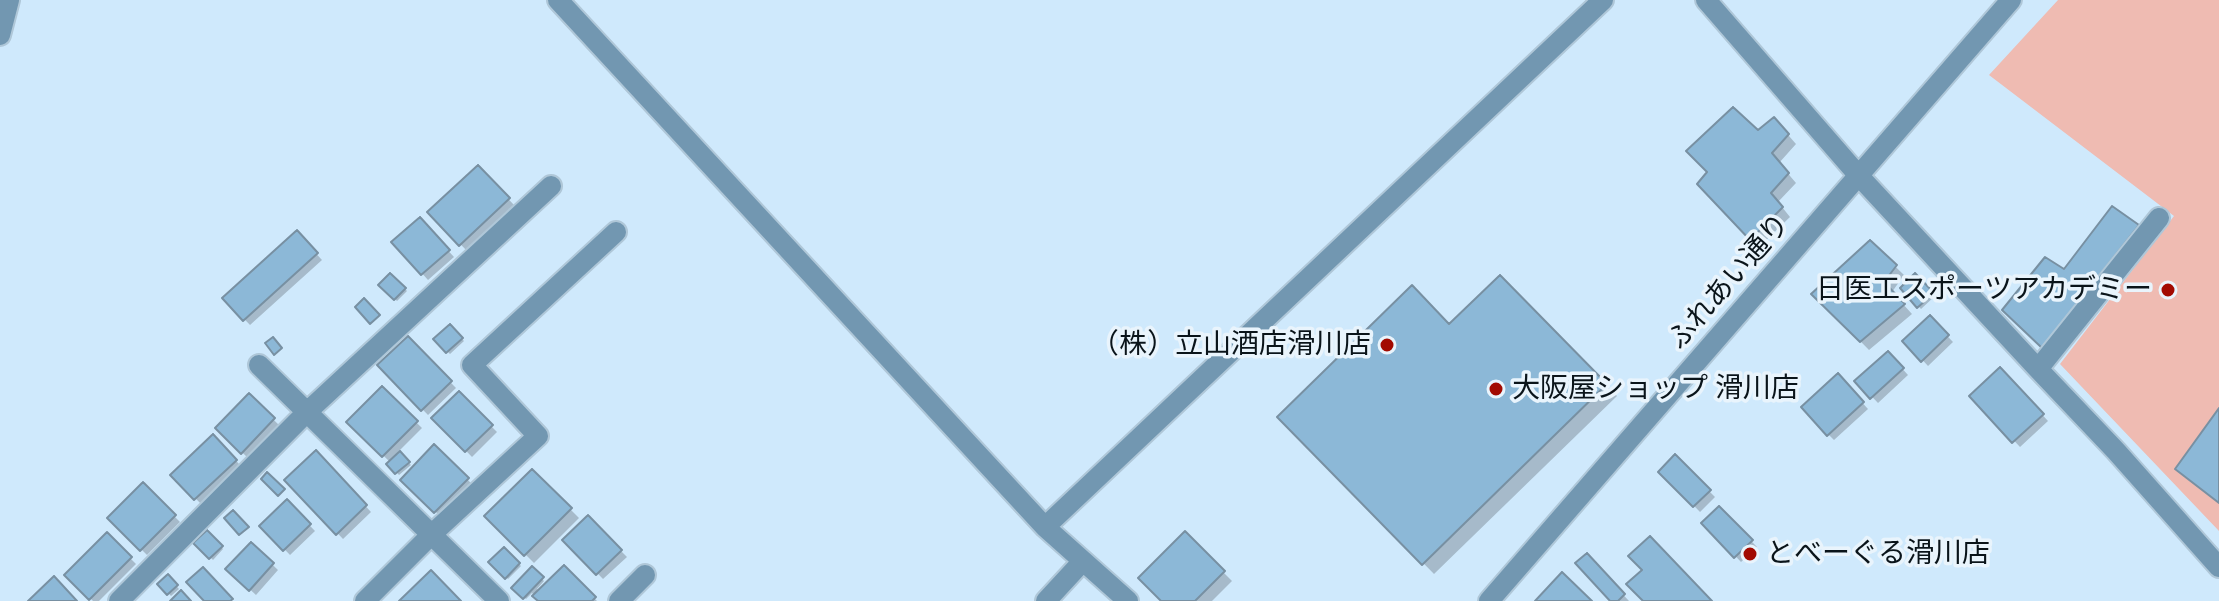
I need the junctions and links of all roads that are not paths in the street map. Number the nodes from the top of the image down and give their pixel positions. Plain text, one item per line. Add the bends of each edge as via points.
1 (9, 0) edge
2 (558, 0) edge
3 (1603, 0) edge
4 (1706, 0) edge
5 (2011, 0) edge
6 (0, 35) edge
7 (1859, 176) junction
8 (551, 186) dead end
9 (2159, 218) dead end
10 (616, 232) dead end
11 (259, 365) dead end
12 (2038, 369) junction
13 (307, 412) junction
14 (1045, 527) junction
15 (431, 535) junction
16 (1082, 562) junction
17 (2219, 567) edge
18 (645, 575) dead end
19 (119, 601) edge
20 (365, 601) edge
21 (499, 601) edge
22 (619, 601) edge
23 (1046, 601) edge
24 (1128, 601) edge
25 (1489, 601) edge

1 - 6 street
2 - 14 street
3 - 14 street
4 - 7 street
5 - 7 street, ふれあい通り
7 - 12 street
7 - 25 street, ふれあい通り
8 - 13 street
9 - 12 street
10 - 15 street via 472,365 538,436
11 - 13 street
12 - 17 street
13 - 15 street
13 - 19 street
14 - 16 street
15 - 20 street
15 - 21 street
16 - 23 street
16 - 24 street
18 - 22 street

